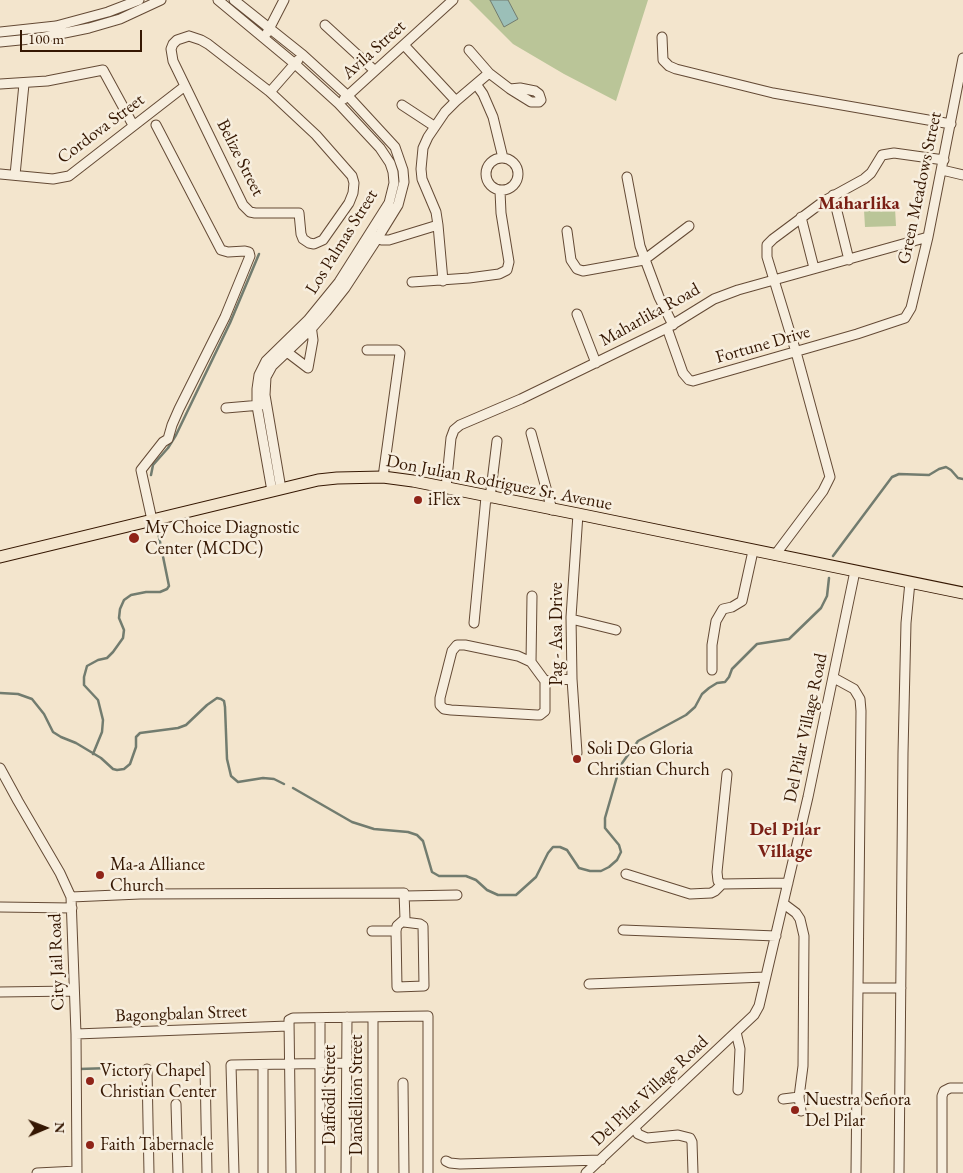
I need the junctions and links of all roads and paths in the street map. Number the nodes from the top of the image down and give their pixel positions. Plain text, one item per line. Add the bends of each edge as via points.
1 (139, 0) edge
2 (161, 0) edge
3 (218, 0) edge
4 (234, 0) edge
5 (284, 0) edge
6 (453, 0) edge
7 (325, 25) dead end
8 (270, 28) junction
9 (0, 32) edge
10 (662, 37) dead end
11 (265, 38) junction
12 (0, 42) edge
13 (404, 45) junction
14 (469, 50) dead end
15 (303, 55) junction
16 (963, 58) edge
17 (295, 64) junction
18 (374, 70) junction
19 (489, 73) junction
20 (0, 84) edge
21 (24, 84) junction
22 (476, 84) junction
23 (185, 86) junction
24 (510, 89) dead end
25 (270, 92) junction
26 (348, 96) junction
27 (456, 101) junction
28 (339, 104) junction
29 (402, 105) dead end
30 (156, 124) dead end
31 (951, 124) junction
32 (133, 125) junction
33 (434, 126) junction
34 (503, 158) junction
35 (944, 160) junction
36 (942, 170) junction
37 (0, 174) edge
38 (15, 175) junction
39 (963, 175) edge
40 (627, 177) dead end
41 (500, 191) junction
42 (833, 195) junction
43 (801, 218) junction
44 (438, 225) junction
45 (689, 226) dead end
46 (567, 231) dead end
47 (374, 237) junction
48 (928, 237) junction
49 (644, 260) junction
50 (849, 260) junction
51 (814, 268) junction
52 (443, 280) junction
53 (775, 280) junction
54 (412, 282) dead end
55 (577, 314) dead end
56 (900, 320) joint
57 (310, 324) junction
58 (670, 326) junction
59 (283, 349) junction
60 (367, 350) dead end
61 (796, 352) junction
62 (596, 363) junction
63 (262, 405) junction
64 (226, 408) dead end
65 (531, 433) dead end
66 (497, 441) dead end
67 (275, 450) junction
68 (265, 451) junction
69 (277, 464) junction
70 (268, 466) junction
71 (383, 477) junction
72 (446, 488) junction
73 (276, 490) junction
74 (488, 497) junction
75 (552, 510) junction
76 (578, 514) junction
77 (152, 520) junction
78 (753, 551) junction
79 (775, 554) junction
80 (0, 557) edge
81 (855, 571) junction
82 (910, 582) junction
83 (963, 593) edge
84 (532, 596) dead end
85 (571, 619) junction
86 (474, 623) dead end
87 (616, 630) dead end
88 (531, 662) junction
89 (712, 670) dead end
90 (834, 678) junction
91 (572, 679) junction
92 (544, 681) junction
93 (577, 753) dead end
94 (0, 768) edge
95 (727, 774) dead end
96 (626, 874) dead end
97 (788, 883) junction
98 (722, 884) junction
99 (457, 895) dead end
100 (405, 896) junction
101 (71, 897) junction
102 (784, 904) junction
103 (0, 907) edge
104 (72, 908) junction
105 (404, 922) junction
106 (623, 930) dead end
107 (372, 931) dead end
108 (396, 931) junction
109 (776, 936) junction
110 (765, 977) junction
111 (589, 984) dead end
112 (858, 988) junction
113 (901, 988) junction
114 (74, 990) junction
115 (0, 992) edge
116 (347, 1017) junction
117 (373, 1017) junction
118 (320, 1018) junction
119 (288, 1026) junction
120 (736, 1032) junction
121 (76, 1034) junction
122 (319, 1063) junction
123 (346, 1063) junction
124 (289, 1064) junction
125 (263, 1065) junction
126 (205, 1066) dead end
127 (147, 1069) dead end
128 (403, 1083) dead end
129 (963, 1088) edge
130 (738, 1090) dead end
131 (799, 1098) junction
132 (784, 1099) dead end
133 (176, 1104) dead end
134 (801, 1111) dead end
135 (635, 1128) junction
136 (601, 1160) junction
137 (446, 1161) dead end
138 (77, 1172) edge
139 (37, 1173) edge
140 (149, 1173) edge
141 (178, 1173) edge
142 (206, 1173) edge
143 (234, 1173) edge
144 (263, 1173) edge
145 (291, 1173) edge
146 (320, 1173) edge
147 (346, 1173) edge
148 (373, 1173) edge
149 (404, 1173) edge
150 (428, 1173) edge
151 (586, 1173) edge
152 (693, 1173) edge
153 (856, 1173) edge
154 (899, 1173) edge
155 (942, 1173) edge

1 - 9 street via 56,26
2 - 12 street via 133,14 89,28
3 - 11 street, Los Palmas Street
4 - 8 street, Los Palmas Street
5 - 8 street
6 - 13 street, Avila Street
7 - 18 street
8 - 11 street
8 - 15 street, Los Palmas Street
10 - 31 street via 663,60 676,69 773,93
11 - 17 street, Los Palmas Street
13 - 18 street, Avila Street
13 - 27 street
14 - 19 street
15 - 17 street
15 - 26 street, Los Palmas Street
16 - 31 street, Green Meadows Street
17 - 25 street
17 - 28 street, Los Palmas Street
18 - 26 street, Avila Street
19 - 22 street
19 - 24 street
20 - 21 street
21 - 32 street via 103,70
21 - 38 street
22 - 27 street
22 - 34 street via 493,117
23 - 25 street, Belize Street via 171,49 177,40 188,36 208,44
23 - 25 street, Belize Street via 246,209 255,213 299,213 303,239 309,243 319,242 327,236 349,203 353,192 352,176
23 - 32 street, Cordova Street
26 - 28 street, Avila Street
26 - 47 street, Los Palmas Street via 395,148 403,170 404,182 398,205
27 - 33 street
28 - 47 street, Los Palmas Street via 380,148 393,172 389,203
29 - 33 street
30 - 77 street via 221,250 246,251 250,256 168,439 141,470
31 - 35 street, Green Meadows Street
32 - 38 street, Cordova Street via 65,178
33 - 44 street via 424,148 421,169
34 - 41 street via 493,160 485,173 488,183
34 - 41 street via 513,162 518,178 511,188
35 - 36 street, Green Meadows Street
35 - 42 street via 887,153 879,158 864,179
36 - 39 street
36 - 48 street, Green Meadows Street
37 - 38 street, Cordova Street
40 - 49 street
41 - 52 street via 509,262 507,270 499,274
42 - 43 street
42 - 50 street
43 - 51 street
43 - 53 street via 767,246 767,258
44 - 47 street via 400,237 382,240
44 - 52 street
45 - 49 street
46 - 49 street via 571,260 577,269 583,271
47 - 57 street, Los Palmas Street via 345,288
48 - 50 street, Maharlika Road
48 - 56 street, Green Meadows Street via 911,308 908,316
49 - 58 street
50 - 51 street, Maharlika Road
51 - 53 street, Maharlika Road
52 - 54 street
53 - 58 street, Maharlika Road via 714,299
53 - 61 street
55 - 62 street
56 - 61 street, Fortune Drive
57 - 59 street, Los Palmas Street
57 - 59 street via 312,348 308,368
58 - 61 street, Fortune Drive via 683,373 693,382
58 - 62 street, Maharlika Road
59 - 63 street, Los Palmas Street via 266,361 259,375 256,389
60 - 71 street via 397,350 400,353
61 - 79 street via 830,477
62 - 72 street, Maharlika Road via 456,428 450,438
63 - 64 street
63 - 67 street, Los Palmas Street
63 - 68 street, Los Palmas Street
65 - 75 street
66 - 74 street
67 - 68 street
67 - 69 street, Los Palmas Street
68 - 70 street, Los Palmas Street
69 - 70 street
69 - 73 street, Los Palmas Street
70 - 73 street, Los Palmas Street
71 - 72 main road, Don Julian Rodriguez Sr. Avenue
71 - 73 main road, Don Julian Rodriguez Sr. Avenue via 336,478
72 - 74 main road, Don Julian Rodriguez Sr. Avenue
73 - 77 main road, Don Julian Rodriguez Sr. Avenue
74 - 75 main road, Don Julian Rodriguez Sr. Avenue
74 - 86 street
75 - 76 main road, Don Julian Rodriguez Sr. Avenue
76 - 78 main road, Don Julian Rodriguez Sr. Avenue
76 - 85 street, Pag - Asa Drive
77 - 80 main road, Don Julian Rodriguez Sr. Avenue
78 - 79 main road, Don Julian Rodriguez Sr. Avenue
78 - 89 street via 742,601 723,610 716,621
79 - 81 main road, Don Julian Rodriguez Sr. Avenue
81 - 82 main road, Don Julian Rodriguez Sr. Avenue
81 - 90 street, Del Pilar Village Road
82 - 83 main road, Don Julian Rodriguez Sr. Avenue
82 - 113 street via 903,754
84 - 88 street
85 - 87 street
85 - 91 street, Pag - Asa Drive
88 - 92 street
88 - 92 street via 518,656 457,645 452,651 440,705 444,709 540,715 546,708
90 - 97 street, Del Pilar Village Road
90 - 112 street via 854,689 860,699 861,710
91 - 92 street
91 - 93 street, Pag - Asa Drive
94 - 101 street, City Jail Road
95 - 98 street via 717,872 718,881
96 - 98 street via 690,894 711,893
97 - 98 street
97 - 102 street, Del Pilar Village Road
99 - 100 street
100 - 101 street via 404,893
100 - 105 street
101 - 104 street, City Jail Road
102 - 109 street, Del Pilar Village Road
102 - 131 street via 800,918 804,936 803,1066
103 - 104 street
104 - 114 street, City Jail Road
105 - 108 street via 397,926
105 - 108 street via 423,926 424,986 397,987
106 - 109 street
107 - 108 street
109 - 110 street, Del Pilar Village Road
110 - 111 street
110 - 120 street, Del Pilar Village Road via 764,992 757,1010
112 - 113 street
112 - 153 street
113 - 154 street
114 - 115 street
114 - 121 street, City Jail Road
116 - 117 street
116 - 118 street
116 - 123 street, Daffodil Street
117 - 148 street, Dandellion Street
117 - 150 street via 428,1016
118 - 119 street via 291,1018
118 - 122 street
119 - 121 street, Bagongbalan Street
119 - 124 street
120 - 130 street via 740,1049
120 - 135 street, Del Pilar Village Road
121 - 138 street, City Jail Road
122 - 123 street
122 - 124 street
122 - 146 street
123 - 147 street, Daffodil Street
124 - 125 street
124 - 145 street
125 - 143 street via 231,1066
125 - 144 street
126 - 142 street
127 - 140 street
128 - 149 street
129 - 155 street via 950,1088 942,1096
131 - 132 street
131 - 134 street
133 - 141 street
135 - 136 street, Del Pilar Village Road
135 - 152 street via 638,1134 647,1138 678,1135 690,1138
136 - 137 street via 460,1164
136 - 151 street, Del Pilar Village Road
138 - 139 street

